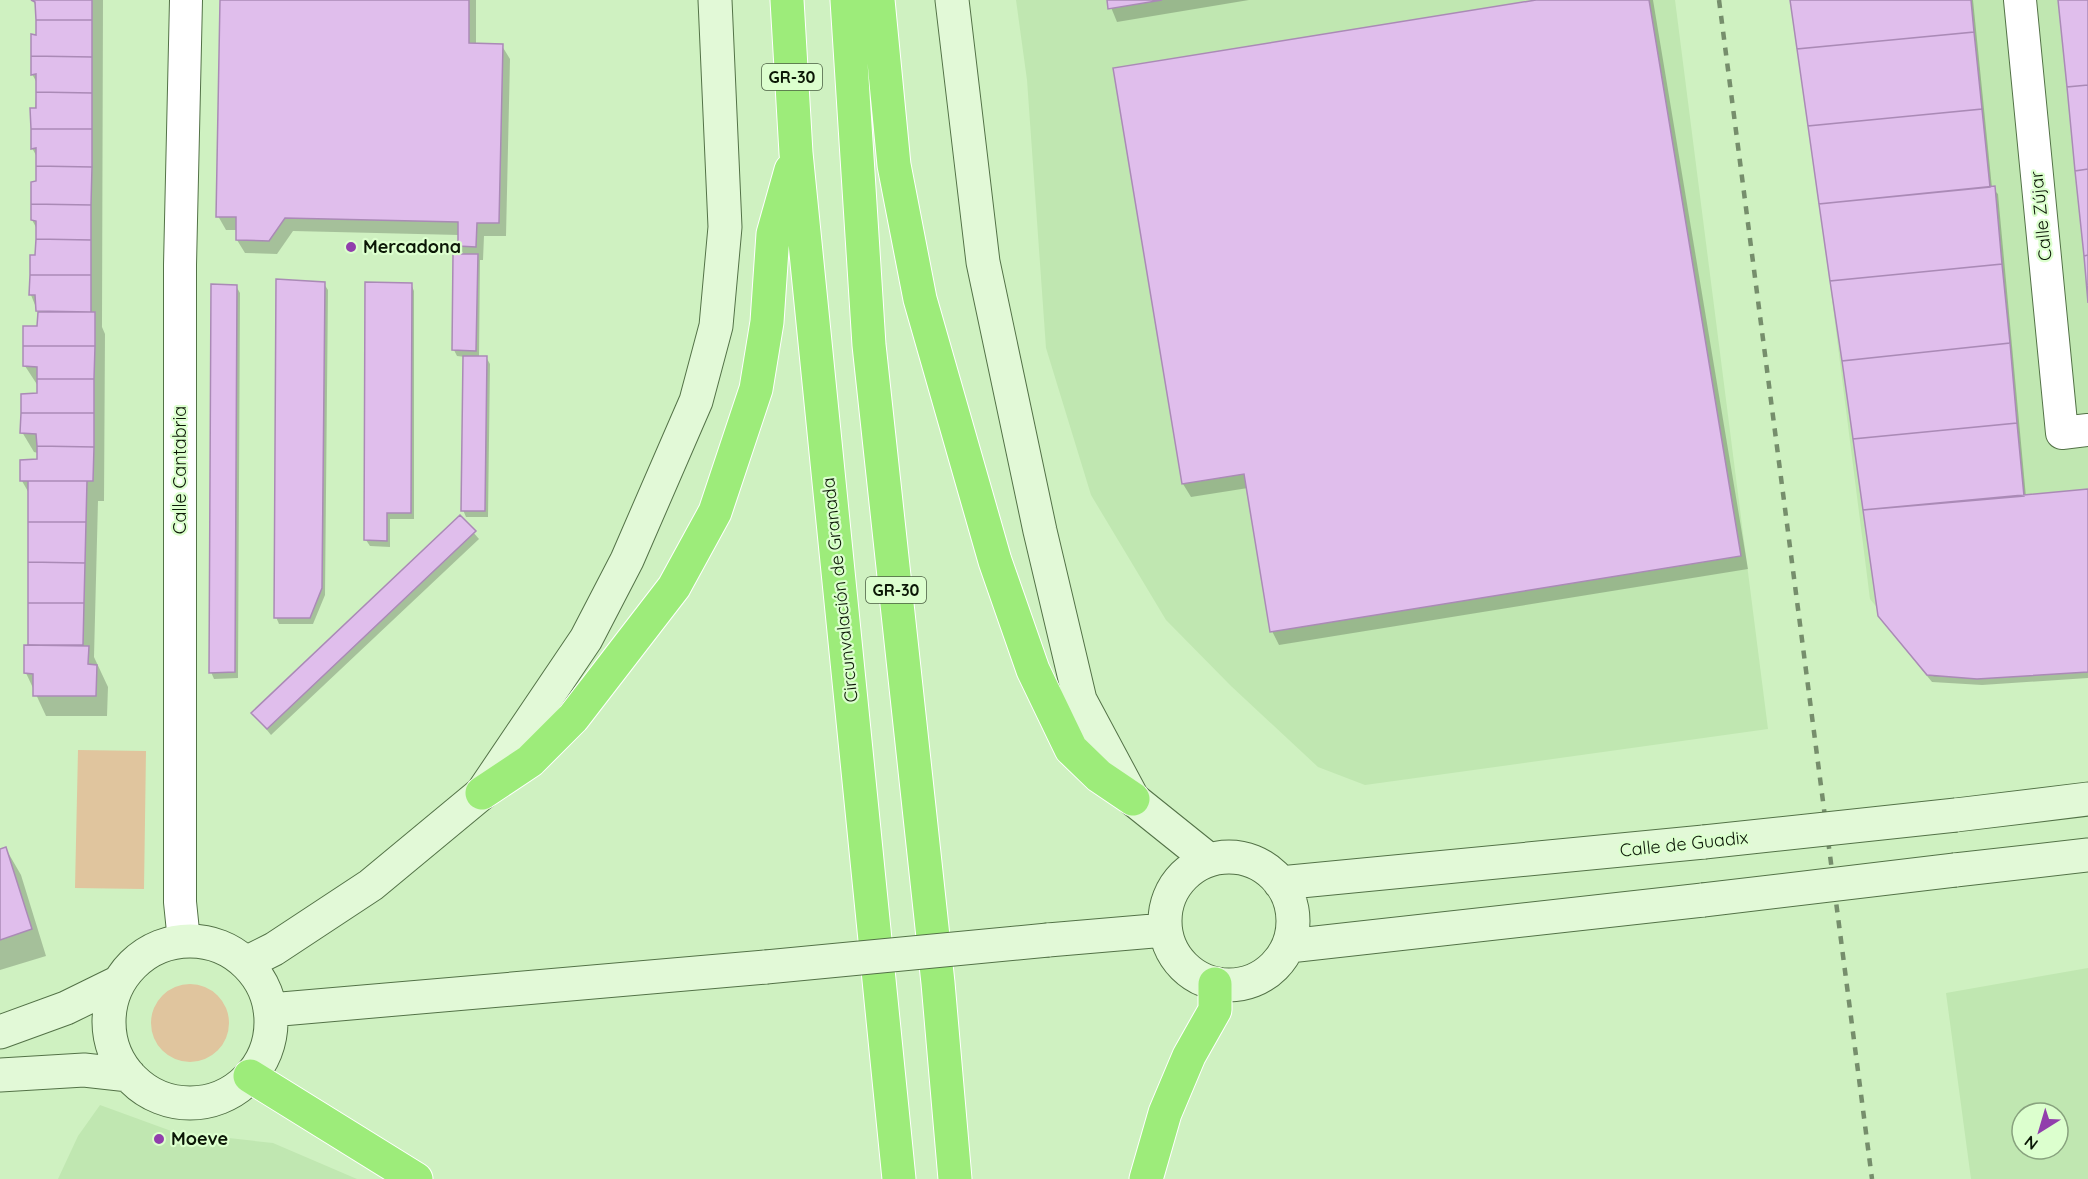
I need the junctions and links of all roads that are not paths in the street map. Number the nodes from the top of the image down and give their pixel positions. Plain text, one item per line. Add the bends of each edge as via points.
1 (186, 0) edge
2 (715, 0) edge
3 (787, 0) edge
4 (847, 0) edge
5 (878, 0) edge
6 (952, 0) edge
7 (2020, 0) edge
8 (796, 153) junction
9 (2075, 432) edge
10 (482, 793) junction
11 (1133, 799) junction
12 (2088, 799) edge
13 (2088, 855) edge
14 (1209, 860) junction
15 (1280, 883) junction
16 (1166, 930) junction
17 (184, 940) junction
18 (1289, 946) junction
19 (246, 963) junction
20 (118, 982) junction
21 (1215, 984) junction
22 (270, 1010) junction
23 (0, 1032) edge
24 (0, 1075) edge
25 (129, 1075) junction
26 (250, 1076) junction
27 (416, 1179) edge
28 (899, 1179) edge
29 (955, 1179) edge
30 (1146, 1179) edge

1 - 17 street, Calle Cantabria via 180,265 180,902
2 - 10 street via 725,228 716,326 696,402 627,560 585,639
3 - 8 highway, Circunvalación de Granada / GR-30
4 - 29 highway, GR-30 via 869,345 937,972
5 - 11 highway via 894,165 920,299 995,561 1033,670 1071,749 1099,776
6 - 11 street via 983,262 1040,531 1080,700
7 - 9 street, Calle Zújar
8 - 10 highway via 773,234 767,322 756,389 715,512 674,587 573,718 530,761
8 - 28 highway, Circunvalación de Granada / GR-30
10 - 19 street via 372,885
11 - 14 street
12 - 15 street, Calle de Guadix, bridge via 1704,842
13 - 18 street, bridge
14 - 15 street via 1248,860 1266,869
14 - 16 street via 1186,874 1170,895 1165,912
15 - 18 street via 1291,903 1294,924
16 - 21 street via 1171,948 1182,964
16 - 22 street, bridge
17 - 19 street via 207,942
17 - 20 street via 160,946 137,960
18 - 21 street via 1280,962 1258,978 1233,986
19 - 22 street via 262,985
20 - 23 street via 66,1008
20 - 25 street via 110,1005 109,1030 114,1051
21 - 30 highway via 1215,1010 1165,1113
22 - 26 street via 271,1033 264,1056
24 - 25 street via 84,1070
25 - 26 street via 163,1098 203,1102 226,1095
26 - 27 highway

